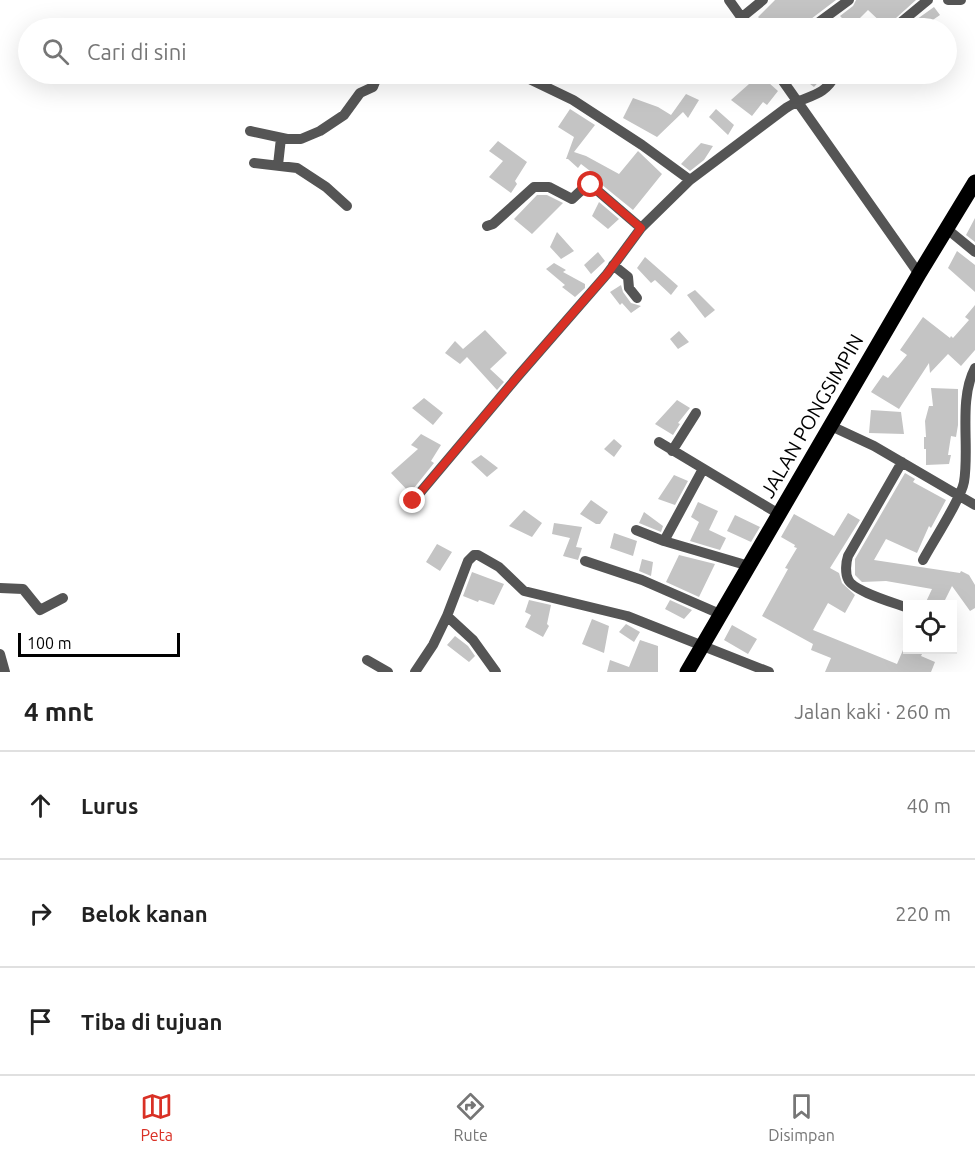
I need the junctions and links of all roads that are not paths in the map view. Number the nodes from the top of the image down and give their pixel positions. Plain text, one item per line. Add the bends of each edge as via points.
1 (729, 0) edge
2 (763, 0) edge
3 (849, 0) edge
4 (928, 0) edge
5 (948, 0) edge
6 (961, 0) edge
7 (741, 18) joint
8 (828, 18) edge
9 (906, 18) edge
10 (374, 84) edge
11 (540, 84) edge
12 (785, 84) edge
13 (831, 84) edge
14 (797, 101) junction
15 (250, 131) dead end
16 (281, 138) junction
17 (254, 163) dead end
18 (278, 165) junction
19 (690, 180) junction
20 (975, 182) edge
21 (347, 206) dead end
22 (487, 226) dead end
23 (641, 228) junction
24 (947, 229) junction
25 (975, 252) edge
26 (614, 265) junction
27 (919, 274) junction
28 (637, 298) dead end
29 (975, 368) edge
30 (971, 397) edge
31 (696, 413) dead end
32 (831, 426) junction
33 (659, 442) dead end
34 (672, 451) junction
35 (902, 462) junction
36 (703, 469) junction
37 (958, 496) junction
38 (413, 501) dead end
39 (975, 505) edge
40 (779, 514) junction
41 (636, 530) dead end
42 (664, 541) junction
43 (923, 560) dead end
44 (585, 561) dead end
45 (749, 566) junction
46 (0, 588) edge
47 (63, 598) dead end
48 (903, 606) edge
49 (720, 614) junction
50 (447, 616) junction
51 (702, 646) junction
52 (367, 660) dead end
53 (388, 672) edge
54 (415, 672) edge
55 (496, 672) edge
56 (687, 672) edge
57 (769, 672) edge

1 - 7 street
2 - 7 street
3 - 8 street
4 - 9 street
5 - 6 street
10 - 16 street via 360,93 348,113 320,131 297,140
11 - 19 street via 573,100
12 - 14 street
13 - 14 street via 821,93
14 - 19 street
14 - 27 street
15 - 16 street
16 - 18 street
17 - 18 street
18 - 21 street via 297,168
19 - 23 street
20 - 24 main road, JALAN PONGSIMPIN
22 - 23 street via 534,187 549,187 572,200 591,185
23 - 26 street
24 - 25 street
24 - 27 main road, JALAN PONGSIMPIN
26 - 28 street via 628,277 629,288
26 - 38 street
27 - 32 main road, JALAN PONGSIMPIN
29 - 30 street via 970,379
30 - 37 street via 964,480
31 - 34 street
32 - 35 street
32 - 40 main road, JALAN PONGSIMPIN
33 - 34 street
34 - 36 street
35 - 37 street
35 - 48 street via 847,562 850,583
36 - 40 street
36 - 42 street
37 - 39 street
37 - 43 street
40 - 45 main road, JALAN PONGSIMPIN
41 - 42 street
42 - 45 street
44 - 49 street via 642,580
45 - 49 main road, JALAN PONGSIMPIN
46 - 47 street via 23,589 40,610
49 - 51 main road, JALAN PONGSIMPIN
50 - 51 street via 468,561 478,555 499,567 524,591 627,616
50 - 54 street
50 - 55 street via 473,640
51 - 56 main road, JALAN PONGSIMPIN
51 - 57 street
52 - 53 street

